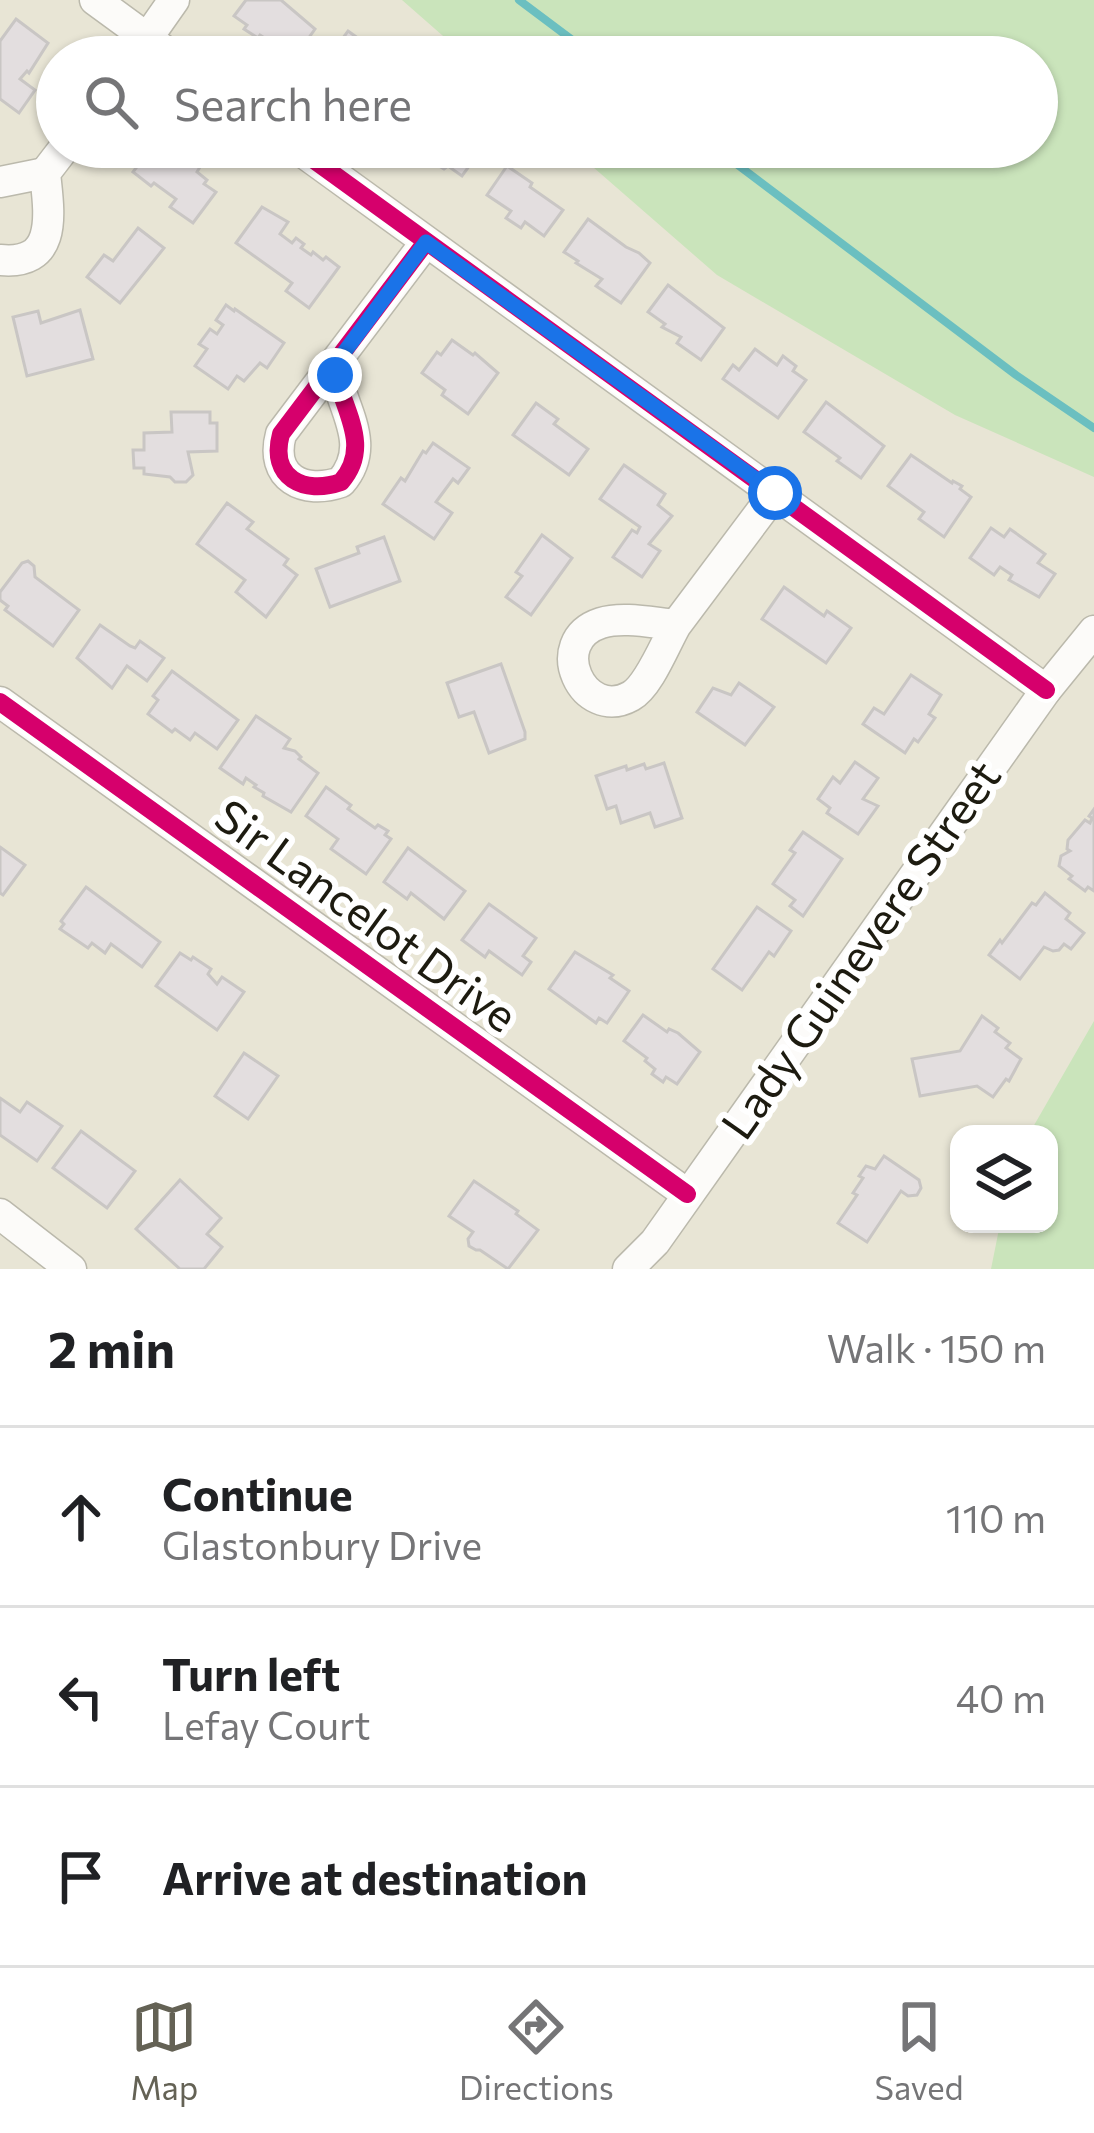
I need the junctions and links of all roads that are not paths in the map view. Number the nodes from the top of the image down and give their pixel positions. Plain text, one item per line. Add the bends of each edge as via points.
1 (95, 0) edge
2 (174, 0) edge
3 (135, 36) edge
4 (158, 36) edge
5 (49, 168) edge
6 (325, 168) edge
7 (45, 173) junction
8 (0, 182) edge
9 (426, 242) junction
10 (0, 260) edge
11 (334, 366) dead end
12 (775, 493) junction
13 (676, 625) dead end
14 (1094, 631) edge
15 (1046, 690) junction
16 (0, 702) edge
17 (687, 1194) junction
18 (0, 1214) edge
19 (71, 1269) edge
20 (628, 1269) edge

1 - 3 street
2 - 4 street
5 - 7 street
6 - 9 street
7 - 8 street
7 - 10 street via 46,238 24,258
9 - 11 street
9 - 12 street
12 - 13 street
12 - 15 street
14 - 15 street, Lady Guinevere Street
15 - 17 street, Lady Guinevere Street
16 - 17 street, Sir Lancelot Drive
17 - 20 street, Lady Guinevere Street
18 - 19 street

